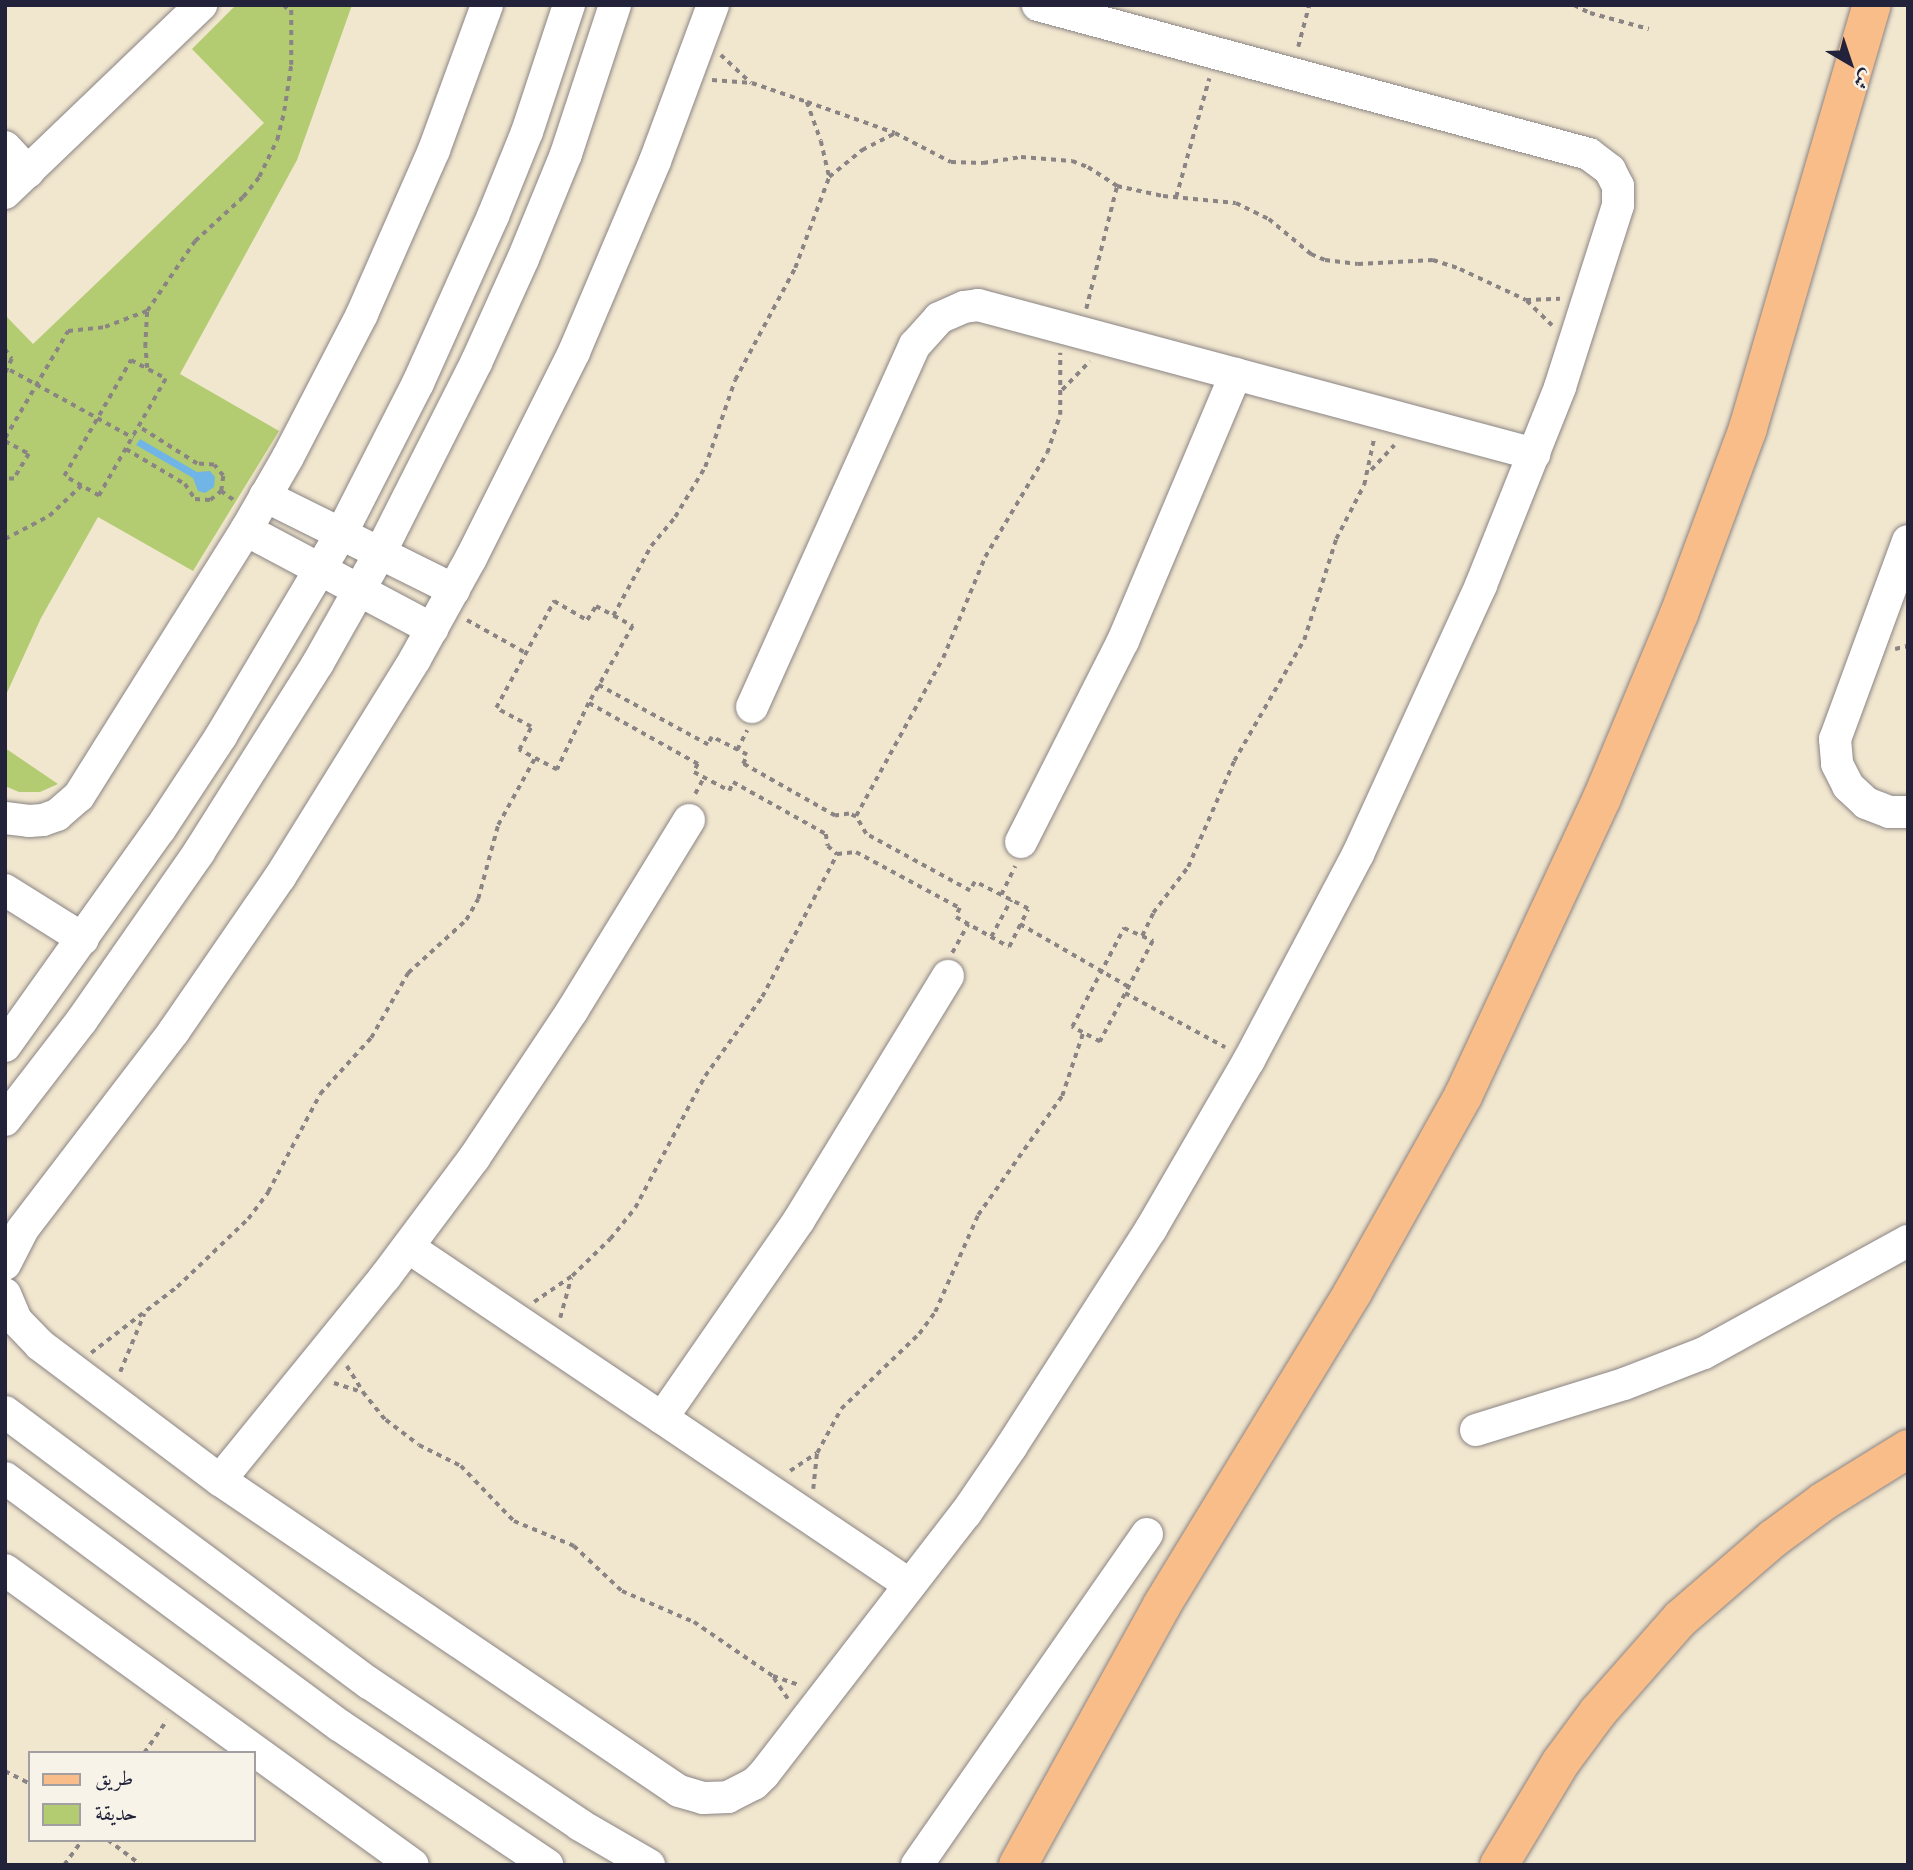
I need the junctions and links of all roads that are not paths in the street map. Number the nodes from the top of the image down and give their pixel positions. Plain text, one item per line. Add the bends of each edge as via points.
1 (201, 5) edge
2 (487, 5) edge
3 (569, 5) edge
4 (615, 5) edge
5 (713, 5) edge
6 (1038, 5) edge
7 (1872, 5) edge
8 (5, 147) edge
9 (28, 172) junction
10 (5, 193) edge
11 (1236, 374) junction
12 (1534, 454) junction
13 (265, 496) junction
14 (246, 530) junction
15 (341, 534) junction
16 (1908, 541) edge
17 (380, 553) junction
18 (320, 569) junction
19 (359, 590) junction
20 (443, 609) junction
21 (752, 706) dead end
22 (1908, 812) edge
23 (5, 818) edge
24 (690, 820) dead end
25 (1021, 842) dead end
26 (5, 890) edge
27 (83, 939) junction
28 (948, 976) dead end
29 (5, 1046) edge
30 (5, 1120) edge
31 (1908, 1241) edge
32 (408, 1247) junction
33 (5, 1264) edge
34 (5, 1294) edge
35 (5, 1412) edge
36 (662, 1418) junction
37 (1476, 1430) dead end
38 (1908, 1449) edge
39 (5, 1478) edge
40 (220, 1480) junction
41 (1147, 1534) dead end
42 (5, 1570) edge
43 (910, 1585) junction
44 (256, 1751) edge
45 (256, 1751) edge
46 (413, 1865) edge
47 (547, 1865) edge
48 (649, 1865) edge
49 (916, 1865) edge
50 (1018, 1865) edge
51 (1499, 1865) edge

1 - 9 street
2 - 13 street via 400,233 326,386
3 - 15 street via 527,132 493,216 418,383
4 - 17 street via 566,155 523,259
5 - 20 street via 641,197 573,352
6 - 12 street via 1581,152 1604,163 1618,186 1618,205
7 - 50 main road via 1748,428 1679,614 1602,798 1463,1096 1353,1292 1162,1605
8 - 9 street
9 - 10 street
11 - 12 street
11 - 21 street via 978,305 951,311 922,335
11 - 25 street via 1123,641
12 - 43 street via 1401,765 1249,1060 1056,1380
13 - 14 street
13 - 15 street
14 - 18 street
14 - 23 street via 79,796 57,815 43,820
15 - 17 street
15 - 18 street
16 - 22 street via 1835,739 1837,764 1847,786 1866,803 1889,812
17 - 19 street
17 - 20 street
18 - 19 street
18 - 27 street via 221,736
19 - 20 street
19 - 30 street via 199,852 82,1020
20 - 33 street via 357,758 280,877 174,1031 22,1230
24 - 32 street via 524,1085
26 - 27 street
27 - 29 street
28 - 36 street via 799,1220
31 - 37 street via 1704,1353 1624,1384
32 - 36 street
32 - 40 street
34 - 40 street via 26,1332
35 - 48 street via 369,1683 580,1825
36 - 43 street
38 - 51 main road via 1774,1538 1680,1619 1568,1752
39 - 47 street via 339,1726
40 - 43 street via 691,1796 728,1797 754,1784
41 - 49 street
42 - 44 street
45 - 46 street

